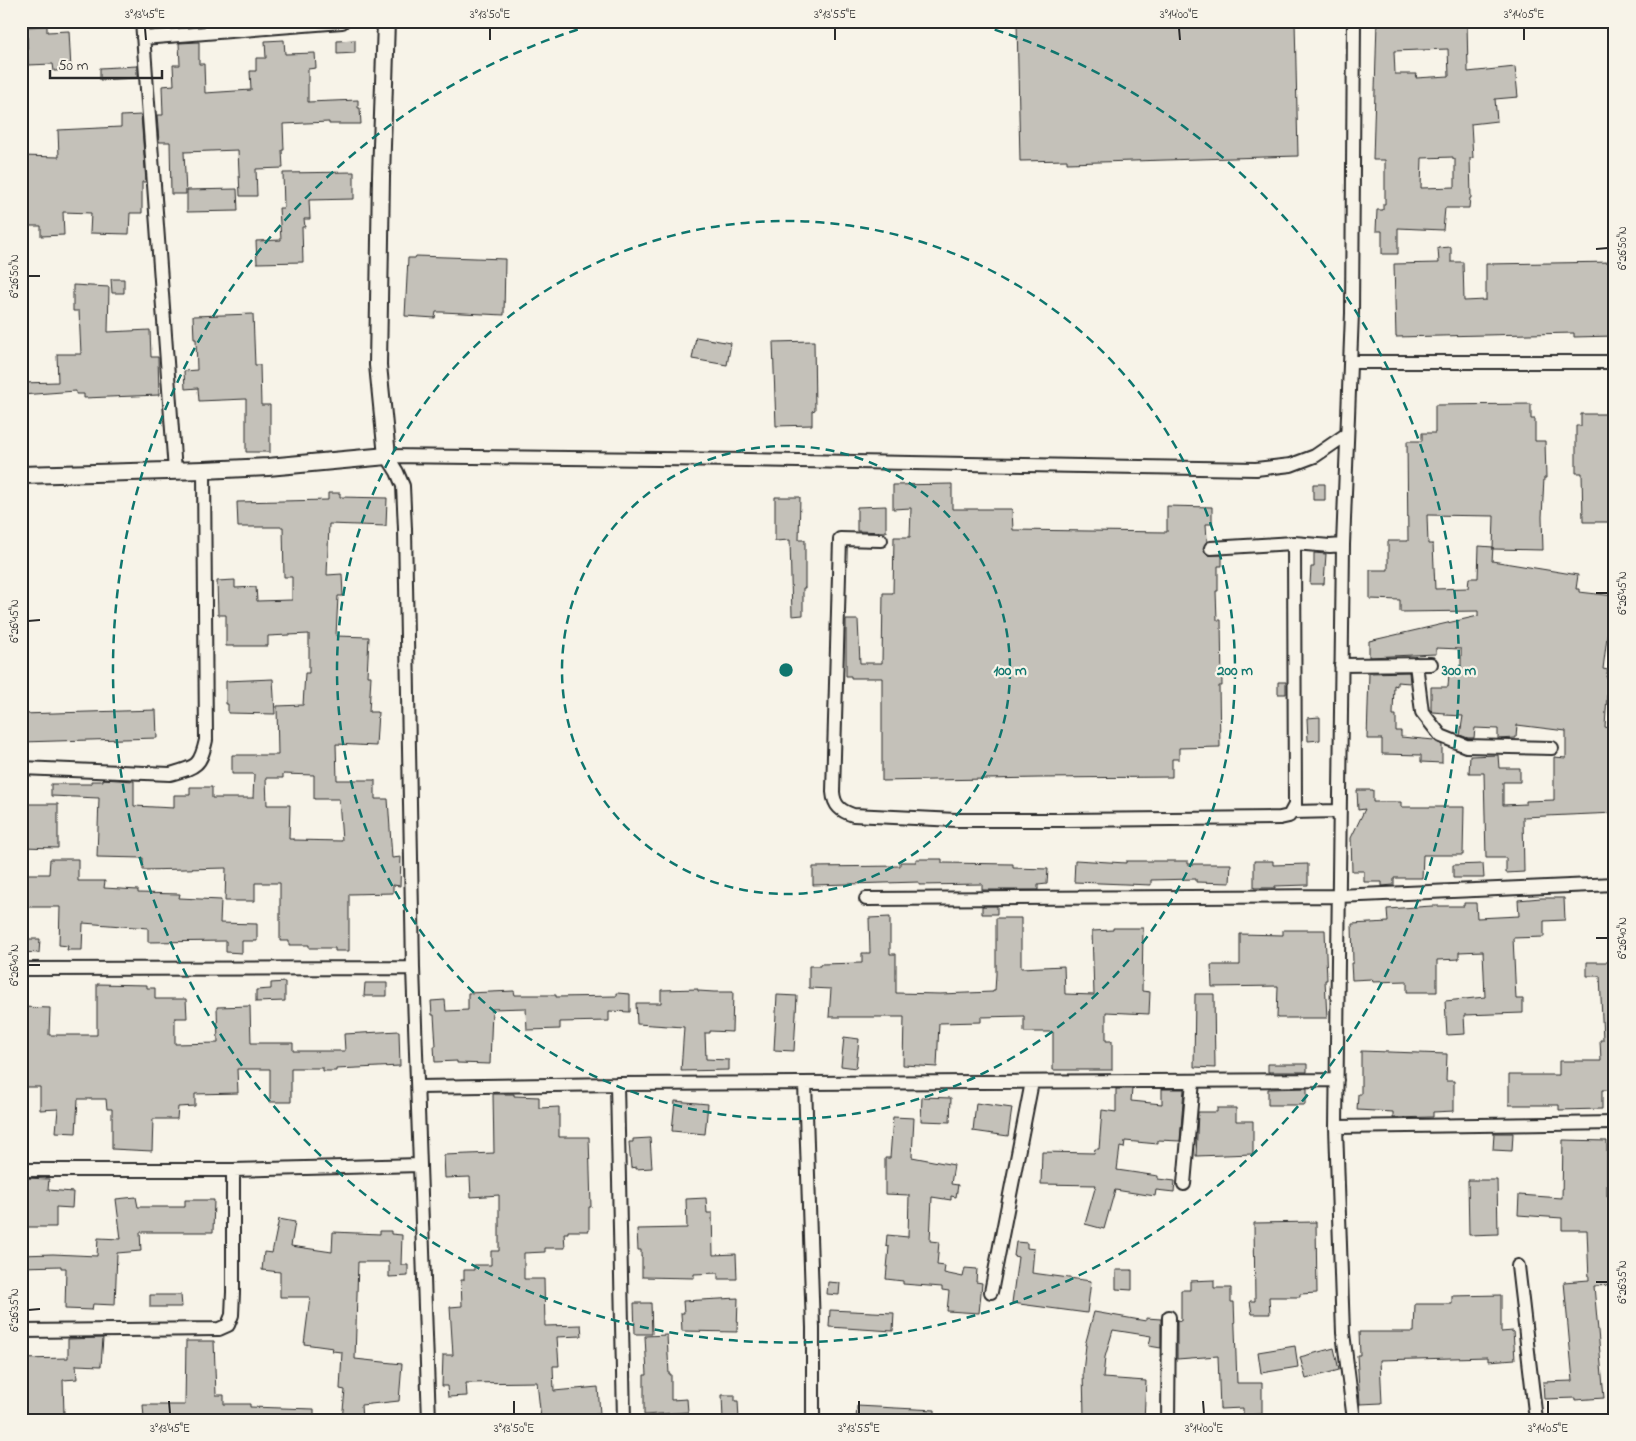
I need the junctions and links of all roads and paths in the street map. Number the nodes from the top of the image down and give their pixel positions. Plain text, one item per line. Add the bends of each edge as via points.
1 (142, 21) edge
2 (386, 21) edge
3 (1354, 21) edge
4 (342, 22) edge
5 (144, 38) junction
6 (1350, 362) junction
7 (1615, 362) edge
8 (1347, 434) junction
9 (387, 456) junction
10 (204, 470) junction
11 (175, 471) junction
12 (21, 475) edge
13 (882, 540) dead end
14 (1294, 543) junction
15 (1343, 545) junction
16 (1211, 548) dead end
17 (1416, 664) junction
18 (1431, 664) dead end
19 (1342, 665) junction
20 (1552, 748) dead end
21 (21, 768) edge
22 (1339, 811) junction
23 (1292, 812) junction
24 (1615, 884) edge
25 (1338, 896) junction
26 (866, 899) dead end
27 (413, 968) junction
28 (21, 969) edge
29 (1337, 1080) junction
30 (1193, 1081) junction
31 (1032, 1082) junction
32 (805, 1083) junction
33 (617, 1084) junction
34 (418, 1087) junction
35 (1615, 1123) edge
36 (1336, 1127) junction
37 (420, 1165) junction
38 (21, 1170) edge
39 (233, 1170) junction
40 (1184, 1184) dead end
41 (1518, 1266) dead end
42 (991, 1292) dead end
43 (1170, 1317) dead end
44 (21, 1331) edge
45 (428, 1420) edge
46 (624, 1420) edge
47 (813, 1420) edge
48 (1168, 1420) edge
49 (1354, 1420) edge
50 (1536, 1420) edge

1 - 5 street
2 - 9 street via 378,365
3 - 6 street
4 - 5 street
5 - 11 street
6 - 7 street
6 - 8 street
8 - 9 street via 1316,456 1291,465 1256,469
8 - 15 street
9 - 10 street
9 - 27 street via 403,486
10 - 11 street
10 - 21 street via 206,740 202,759 190,769 170,774
11 - 12 street
13 - 23 street via 840,539 833,792 837,806 843,811 853,815 1053,820 1280,818
14 - 15 street
14 - 16 street
14 - 23 street via 1295,805
15 - 19 street
17 - 18 street
17 - 19 street
17 - 20 street via 1422,712 1442,736 1466,746
19 - 22 street
22 - 23 street
22 - 25 street
24 - 25 street
25 - 26 street
25 - 29 street
27 - 28 street
27 - 34 street
29 - 30 street
29 - 36 street
30 - 31 street
30 - 40 street
31 - 32 street
31 - 42 street
32 - 33 street
32 - 47 street
33 - 34 street
33 - 46 street
34 - 37 street
35 - 36 street
36 - 49 street via 1343,1333
37 - 39 street
37 - 45 street
38 - 39 street
39 - 44 street via 233,1292 228,1325 219,1329
41 - 50 street
43 - 48 street

